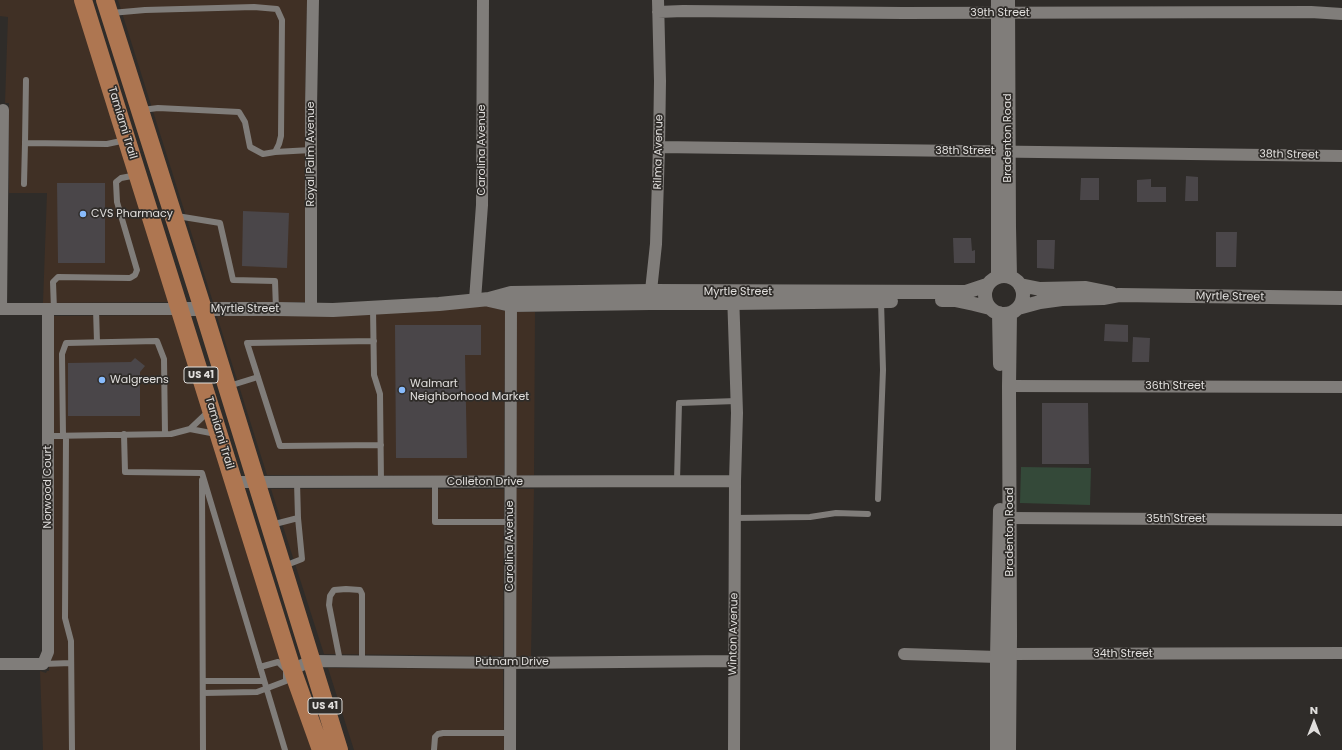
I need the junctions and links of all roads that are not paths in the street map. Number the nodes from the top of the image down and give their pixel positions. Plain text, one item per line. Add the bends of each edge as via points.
1 (84, 0) edge
2 (313, 0) edge
3 (483, 0) edge
4 (658, 0) edge
5 (108, 6) edge
6 (1003, 6) edge
7 (658, 12) junction
8 (1342, 14) edge
9 (26, 80) dead end
10 (3, 110) dead end
11 (140, 110) junction
12 (127, 140) junction
13 (25, 143) junction
14 (659, 147) junction
15 (311, 150) junction
16 (275, 152) junction
17 (1003, 152) junction
18 (1342, 156) edge
19 (138, 175) junction
20 (24, 184) dead end
21 (173, 215) junction
22 (1010, 280) junction
23 (987, 285) junction
24 (1119, 295) junction
25 (650, 297) junction
26 (733, 297) junction
27 (1342, 298) edge
28 (511, 299) junction
29 (482, 300) junction
30 (881, 301) junction
31 (373, 308) junction
32 (1, 309) edge
33 (96, 309) junction
34 (180, 309) junction
35 (203, 309) junction
36 (276, 309) junction
37 (311, 309) junction
38 (51, 310) junction
39 (1004, 311) junction
40 (374, 341) junction
41 (97, 342) junction
42 (258, 377) junction
43 (1009, 386) junction
44 (227, 387) junction
45 (1342, 387) edge
46 (736, 401) junction
47 (211, 408) junction
48 (190, 429) junction
49 (124, 434) junction
50 (165, 434) junction
51 (218, 434) junction
52 (48, 436) junction
53 (65, 436) junction
54 (381, 445) junction
55 (202, 473) junction
56 (735, 481) junction
57 (234, 482) junction
58 (256, 482) junction
59 (297, 482) junction
60 (381, 482) junction
61 (435, 482) junction
62 (510, 482) junction
63 (677, 482) junction
64 (878, 498) dead end
65 (868, 514) dead end
66 (298, 518) junction
67 (735, 518) junction
68 (1010, 518) junction
69 (1342, 520) edge
70 (510, 522) junction
71 (270, 525) junction
72 (283, 566) junction
73 (1342, 653) edge
74 (904, 654) dead end
75 (1003, 655) junction
76 (312, 661) junction
77 (340, 661) junction
78 (734, 661) junction
79 (362, 662) junction
80 (509, 663) junction
81 (0, 664) edge
82 (43, 664) junction
83 (71, 664) junction
84 (260, 667) junction
85 (289, 670) junction
86 (203, 681) junction
87 (265, 684) junction
88 (203, 692) junction
89 (510, 733) junction
90 (72, 750) edge
91 (203, 750) edge
92 (285, 750) edge
93 (321, 750) edge
94 (339, 750) edge
95 (434, 750) edge
96 (510, 750) edge
97 (734, 750) edge
98 (997, 750) edge
99 (1009, 750) edge

1 - 12 main road, Tamiami Trail / US 41
2 - 15 street, Royal Palm Avenue
3 - 29 street, Carolina Avenue
4 - 7 street, Rilma Avenue
5 - 11 main road, Tamiami Trail / US 41
5 - 16 lane via 146,10 254,7 277,9 282,20 280,136
6 - 7 street, 39th Street
6 - 8 street, 39th Street
6 - 17 street, Bradenton Road
7 - 14 street, Rilma Avenue
9 - 13 lane
10 - 32 street
11 - 16 lane via 158,108 239,112 246,122 250,147 263,154
11 - 21 main road, Tamiami Trail / US 41
12 - 13 lane via 107,144
12 - 19 main road, Tamiami Trail / US 41
13 - 20 lane
14 - 17 street, 38th Street
14 - 25 street, Rilma Avenue via 656,244
15 - 16 lane
15 - 37 street, Royal Palm Avenue
17 - 18 street, 38th Street
17 - 22 street, Bradenton Road
19 - 34 main road, Tamiami Trail / US 41
19 - 38 lane via 121,178 116,182 117,202 137,270 135,275 130,278 58,277 53,282
21 - 35 main road, Tamiami Trail / US 41
21 - 36 lane via 220,223 233,280 275,281
22 - 23 street via 993,279
22 - 24 street, Myrtle Street via 1040,289 1086,288
22 - 39 street, Bradenton Road via 1023,295 1022,301
23 - 26 street, Myrtle Street via 966,292
23 - 39 street, Bradenton Road via 984,295 986,301
24 - 27 street, Myrtle Street
24 - 39 street, Myrtle Street via 1040,302
25 - 26 street, Myrtle Street
25 - 28 street, Myrtle Street
26 - 30 street, Myrtle Street
26 - 46 street, Winton Avenue
28 - 29 street, Myrtle Street
28 - 62 street, Carolina Avenue
29 - 31 street, Myrtle Street
30 - 39 street, Myrtle Street via 954,300
30 - 64 lane via 882,370
31 - 37 street, Myrtle Street
31 - 40 lane
32 - 38 street, Myrtle Street
33 - 34 street, Myrtle Street
33 - 38 street, Myrtle Street
33 - 41 lane
34 - 35 street, Myrtle Street
34 - 47 main road, Tamiami Trail / US 41
35 - 36 street, Myrtle Street
35 - 44 main road, Tamiami Trail / US 41
36 - 37 street, Myrtle Street
38 - 52 street, Norwood Court
39 - 43 street, Bradenton Road
39 - 75 street, Bradenton Road via 1000,527
40 - 42 lane via 247,343
40 - 54 lane via 374,375 380,394
41 - 50 lane via 157,341 164,359
41 - 53 lane via 66,343 62,354
42 - 44 lane
42 - 54 lane via 280,446
43 - 45 street, 36th Street
43 - 68 street, Bradenton Road
44 - 58 main road, Tamiami Trail / US 41
46 - 56 street, Winton Avenue
46 - 63 lane via 679,403
47 - 48 lane
47 - 51 main road, Tamiami Trail / US 41
48 - 50 lane
48 - 51 lane
49 - 50 lane
49 - 53 lane
49 - 55 lane via 125,472
51 - 57 main road, Tamiami Trail / US 41
52 - 53 lane
52 - 82 street, Norwood Court via 48,652
53 - 83 lane via 65,618 71,641
54 - 60 lane
55 - 84 lane
55 - 86 lane
56 - 63 street, Colleton Drive
56 - 67 street, Winton Avenue
57 - 58 street, Colleton Drive
57 - 85 main road, Tamiami Trail / US 41
58 - 59 street, Colleton Drive
58 - 71 main road, Tamiami Trail / US 41
59 - 60 street, Colleton Drive
59 - 66 lane
60 - 61 street, Colleton Drive
61 - 62 street, Colleton Drive
61 - 70 lane via 435,522
62 - 63 street, Colleton Drive
62 - 70 street, Carolina Avenue
65 - 67 lane
66 - 71 lane
66 - 72 lane via 302,559
67 - 78 street, Winton Avenue
68 - 69 street, 35th Street
68 - 75 street, Bradenton Road
70 - 80 street, Carolina Avenue
71 - 72 main road, Tamiami Trail / US 41
72 - 76 main road, Tamiami Trail / US 41
73 - 75 street, 34th Street
74 - 75 street, 34th Street
75 - 98 street, Bradenton Road
75 - 99 street, Bradenton Road
76 - 77 street, Putnam Drive
76 - 85 street, Putnam Drive
76 - 94 main road, Tamiami Trail / US 41
77 - 79 street, Putnam Drive
77 - 79 lane via 329,605 334,590 346,589 360,590 362,594
78 - 80 street, Putnam Drive
78 - 97 street, Winton Avenue
79 - 80 street, Putnam Drive
80 - 89 street, Carolina Avenue
81 - 82 street
82 - 83 lane
83 - 90 lane
84 - 85 lane via 278,662
84 - 87 lane
85 - 87 lane via 286,680
85 - 93 main road, Tamiami Trail / US 41
86 - 87 lane
86 - 88 lane
87 - 88 lane via 257,692
87 - 92 lane
88 - 91 lane
89 - 95 lane via 438,734 435,737
89 - 96 street, Carolina Avenue

